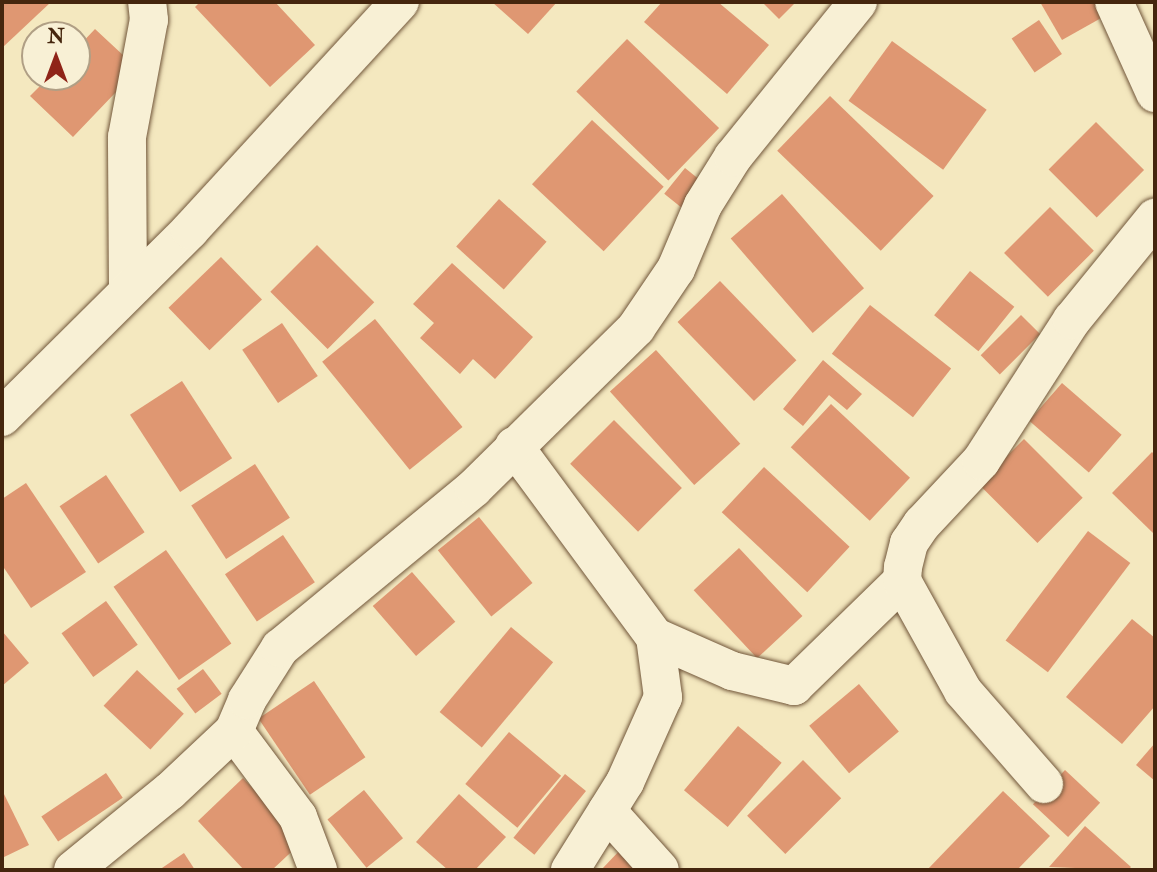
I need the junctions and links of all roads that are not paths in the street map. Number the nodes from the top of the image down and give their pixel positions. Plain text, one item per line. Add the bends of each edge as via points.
1 (147, 2) edge
2 (400, 2) edge
3 (858, 2) edge
4 (1114, 2) edge
5 (1155, 93) edge
6 (1155, 218) edge
7 (128, 289) junction
8 (2, 417) edge
9 (514, 446) junction
10 (902, 581) junction
11 (655, 637) junction
12 (233, 731) junction
13 (1044, 784) dead end
14 (607, 811) junction
15 (73, 870) edge
16 (318, 870) edge
17 (570, 870) edge
18 (660, 870) edge

1 - 7 street via 149,20 127,137
2 - 7 street via 190,230
3 - 9 street via 733,157 703,205 676,269 636,328
4 - 5 street
6 - 10 street via 1072,320 981,461 922,524 909,544
7 - 8 street
9 - 11 street
9 - 12 street via 474,488 280,648
10 - 11 street via 794,686 732,671
10 - 13 street via 963,691
11 - 14 street via 663,697
12 - 15 street via 170,791
12 - 16 street via 298,817
14 - 17 street
14 - 18 street

